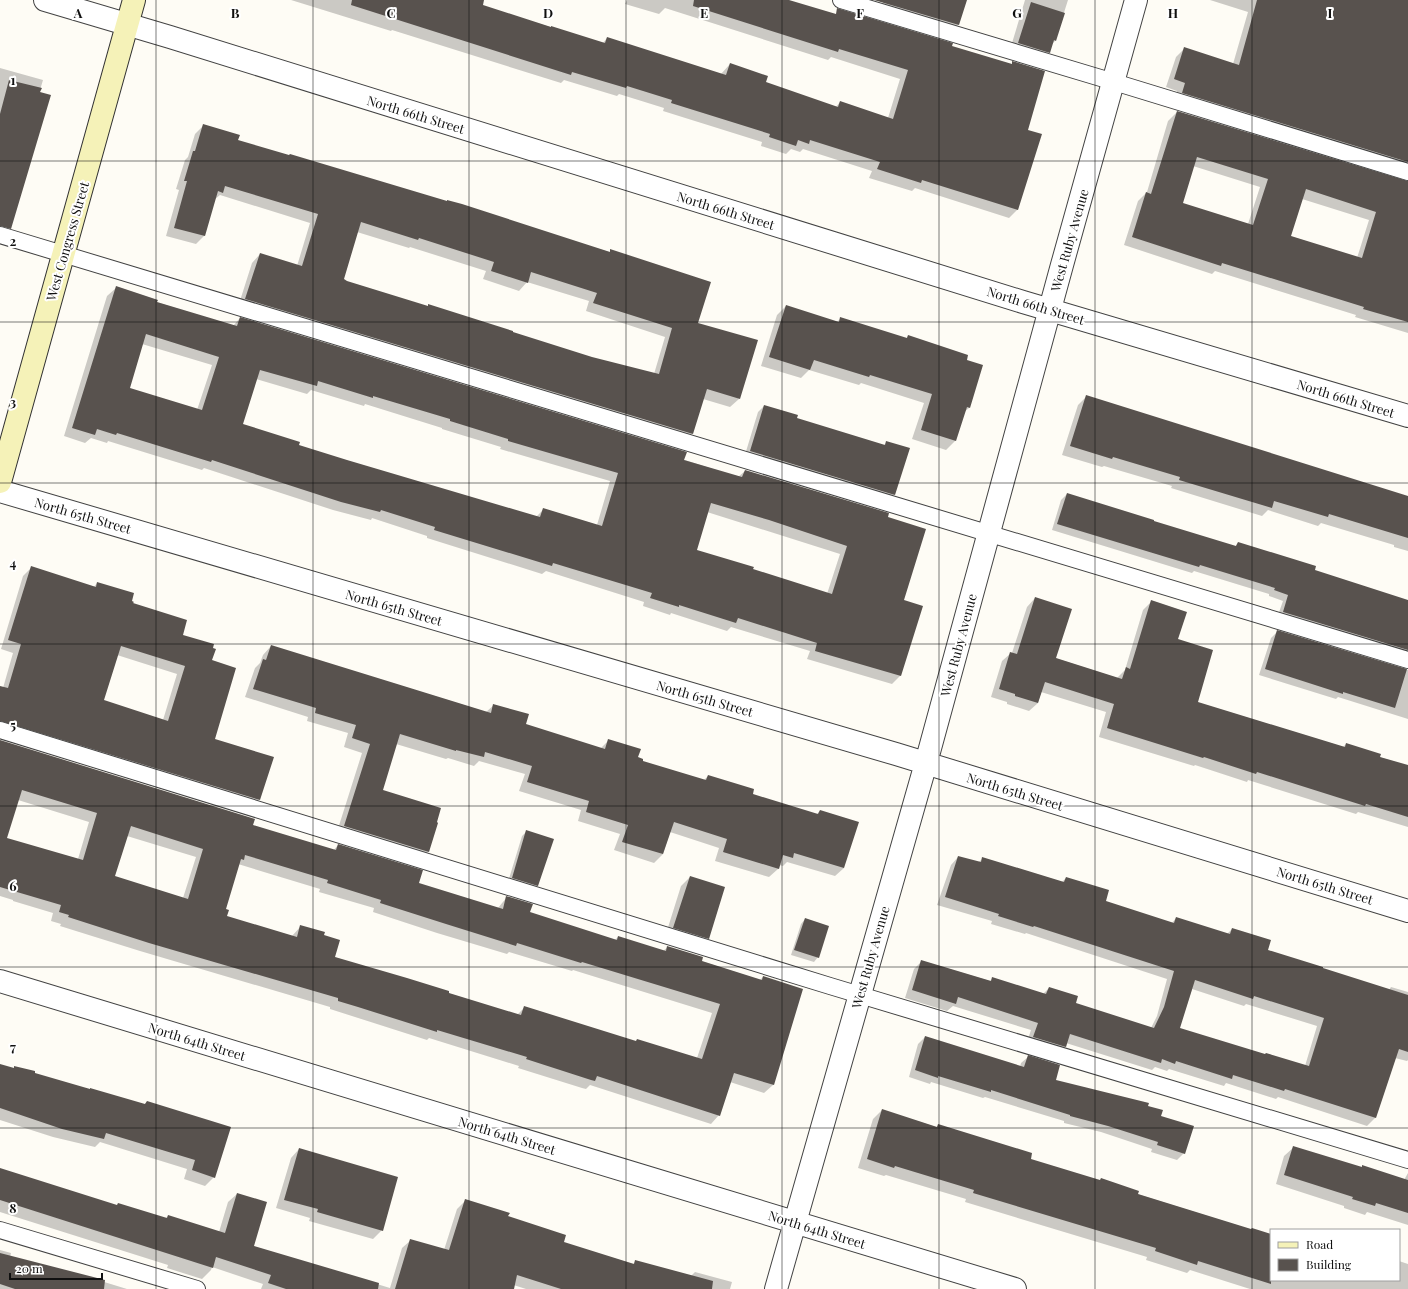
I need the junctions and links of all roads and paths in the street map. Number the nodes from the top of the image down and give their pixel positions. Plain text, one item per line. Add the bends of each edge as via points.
1 (45, 0) edge
2 (134, 0) edge
3 (840, 0) edge
4 (1136, 0) edge
5 (127, 24) junction
6 (1114, 82) junction
7 (1408, 172) edge
8 (0, 235) edge
9 (63, 254) junction
10 (1050, 310) junction
11 (1408, 416) edge
12 (0, 482) edge
13 (0, 491) edge
14 (988, 534) junction
15 (1408, 660) edge
16 (0, 730) edge
17 (926, 763) junction
18 (1408, 911) edge
19 (0, 980) edge
20 (860, 995) junction
21 (1408, 1160) edge
22 (795, 1222) junction
23 (0, 1230) edge
24 (197, 1289) edge
25 (776, 1289) edge
26 (1015, 1289) edge

1 - 5 street, North 66th Street
2 - 5 street, West Congress Street
3 - 6 lane
4 - 6 street, West Ruby Avenue
5 - 9 street, West Congress Street
5 - 10 street, North 66th Street
6 - 7 lane
6 - 10 street, West Ruby Avenue
8 - 9 lane
9 - 12 street, West Congress Street
9 - 14 lane
10 - 11 street, North 66th Street
10 - 14 street, West Ruby Avenue
13 - 17 street, North 65th Street
14 - 15 lane
14 - 17 street, West Ruby Avenue
16 - 20 lane
17 - 18 street, North 65th Street
17 - 20 street, West Ruby Avenue
19 - 22 street, North 64th Street
20 - 21 lane
20 - 22 street, West Ruby Avenue
22 - 25 street, West Ruby Avenue
22 - 26 street, North 64th Street
23 - 24 lane

